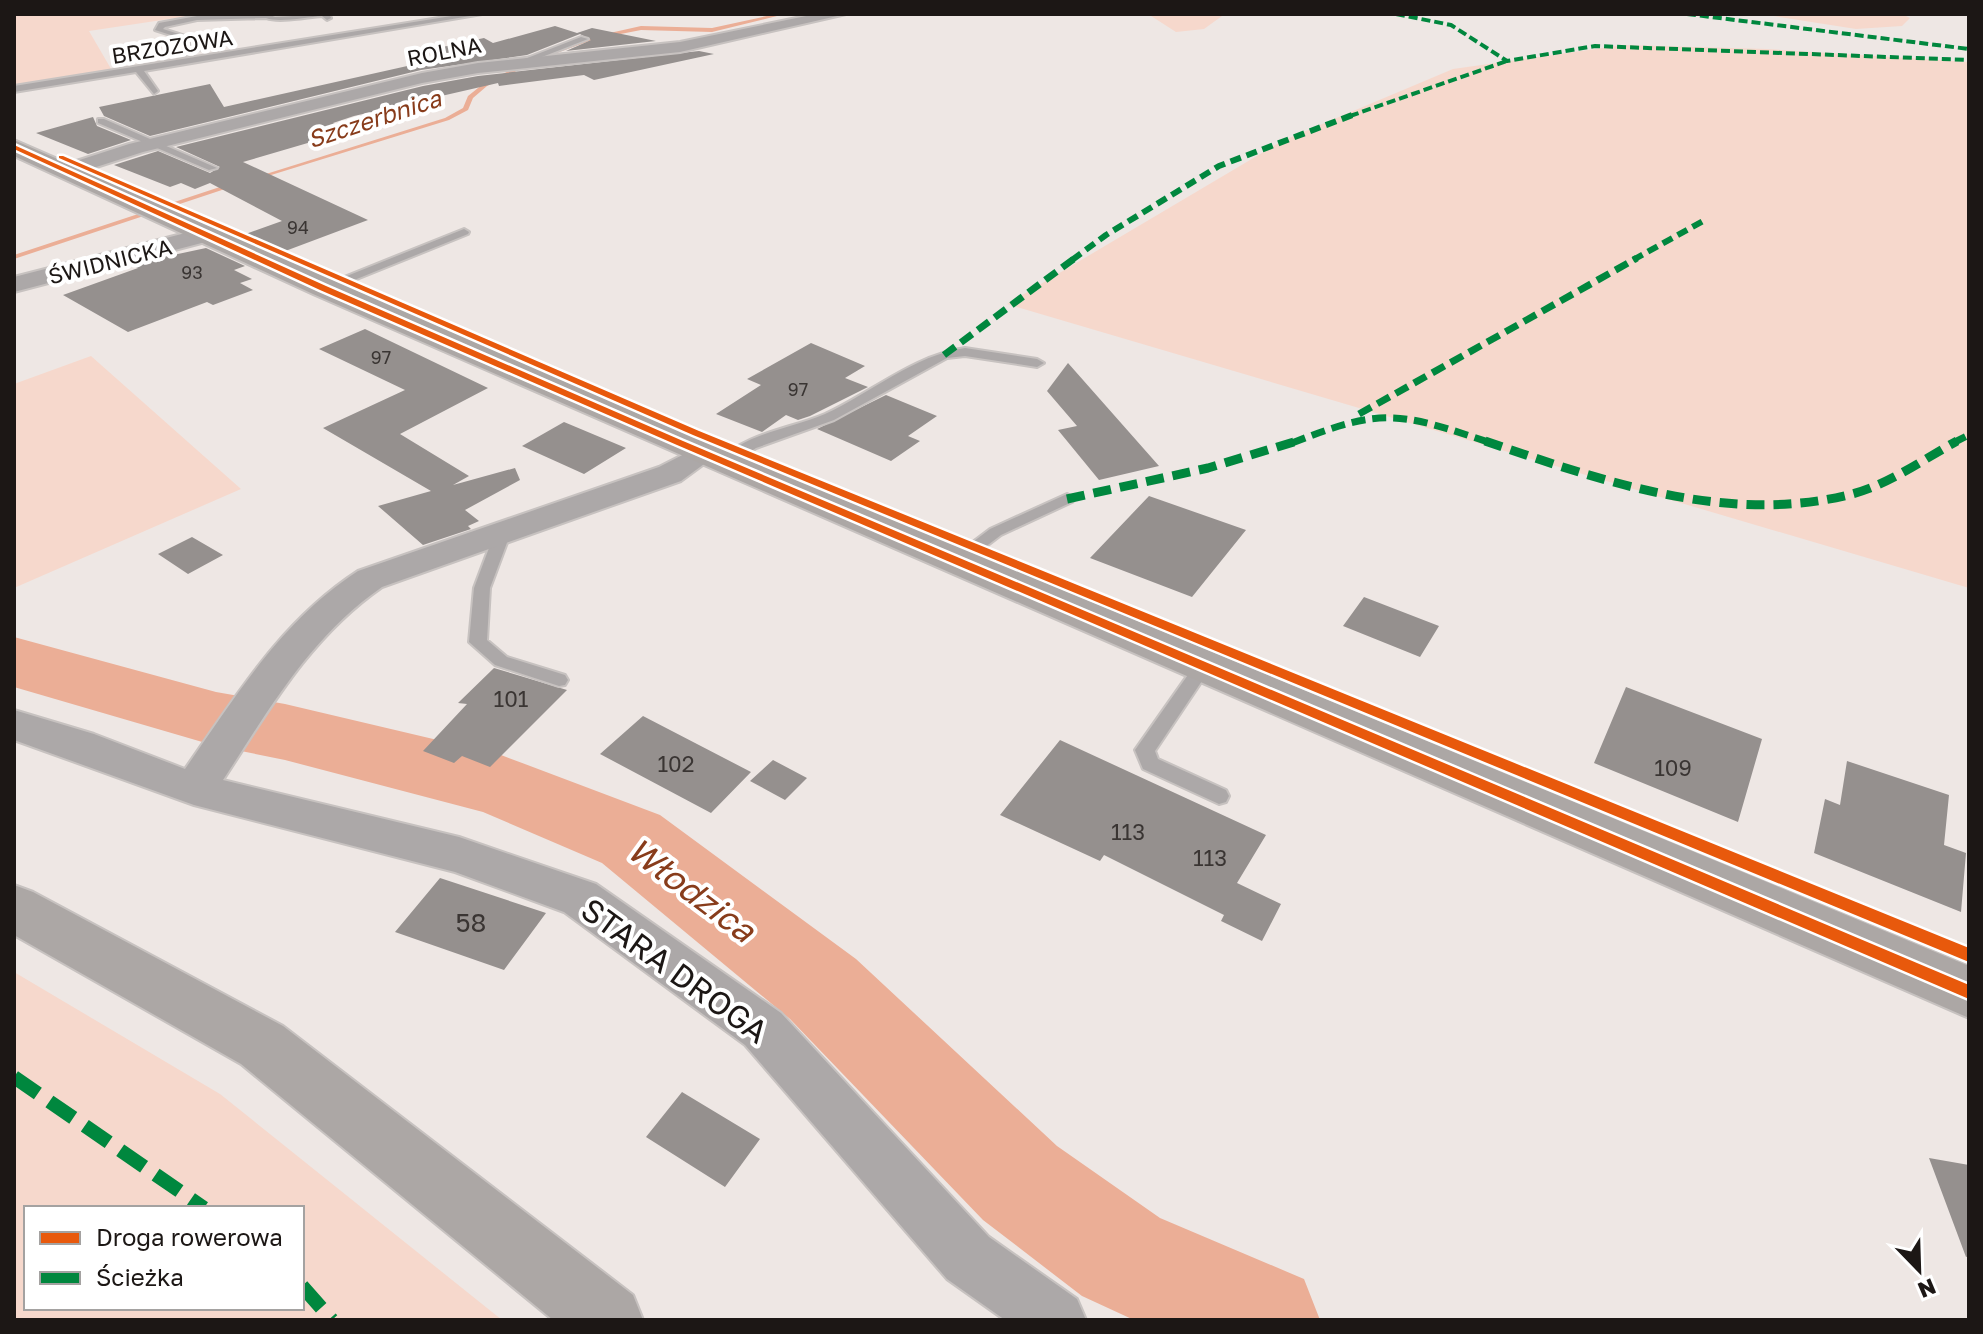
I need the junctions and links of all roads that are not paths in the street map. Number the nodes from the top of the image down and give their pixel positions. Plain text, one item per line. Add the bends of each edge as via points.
1 (478, 14) edge
2 (838, 14) edge
3 (269, 15) edge
4 (290, 15) edge
5 (327, 18) dead end
6 (584, 39) dead end
7 (516, 64) junction
8 (139, 70) junction
9 (114, 74) junction
10 (14, 89) edge
11 (154, 91) dead end
12 (101, 121) dead end
13 (154, 144) junction
14 (14, 147) edge
15 (212, 168) dead end
16 (65, 171) junction
17 (464, 232) dead end
18 (205, 235) junction
19 (14, 285) edge
20 (323, 288) junction
21 (1037, 363) dead end
22 (714, 458) junction
23 (1067, 499) dead end
24 (503, 532) junction
25 (957, 560) junction
26 (1203, 666) junction
27 (559, 680) dead end
28 (14, 725) edge
29 (201, 780) junction
30 (1219, 796) dead end
31 (14, 908) edge
32 (1969, 992) edge
33 (608, 1320) edge
34 (1056, 1320) edge

1 - 8 lane, BRZOZOWA
2 - 7 street, ROLNA via 680,47
3 - 4 lane
3 - 9 lane via 169,22 159,30 201,44
4 - 5 lane
6 - 7 lane
7 - 13 street, ROLNA via 422,78
8 - 9 lane, BRZOZOWA
8 - 11 lane
9 - 10 lane, BRZOZOWA
12 - 13 lane
13 - 15 lane
13 - 16 street, ROLNA
14 - 16 street, ŚWIDNICKA
16 - 18 street, ŚWIDNICKA
17 - 20 lane
18 - 19 street, ŚWIDNICKA
18 - 20 street, ŚWIDNICKA
20 - 22 street, ŚWIDNICKA
21 - 22 lane via 965,352 944,355 829,417
22 - 24 street
22 - 25 street, ŚWIDNICKA
23 - 25 lane via 1003,525
24 - 27 lane via 482,588 478,642 501,661
24 - 29 street via 370,579 341,596 317,616
25 - 26 street, ŚWIDNICKA
26 - 30 lane via 1145,750 1150,764
26 - 32 street, ŚWIDNICKA
28 - 29 street, STARA DROGA
29 - 34 street, STARA DROGA via 459,855 580,898 763,1029 968,1258
31 - 33 street via 262,1045

